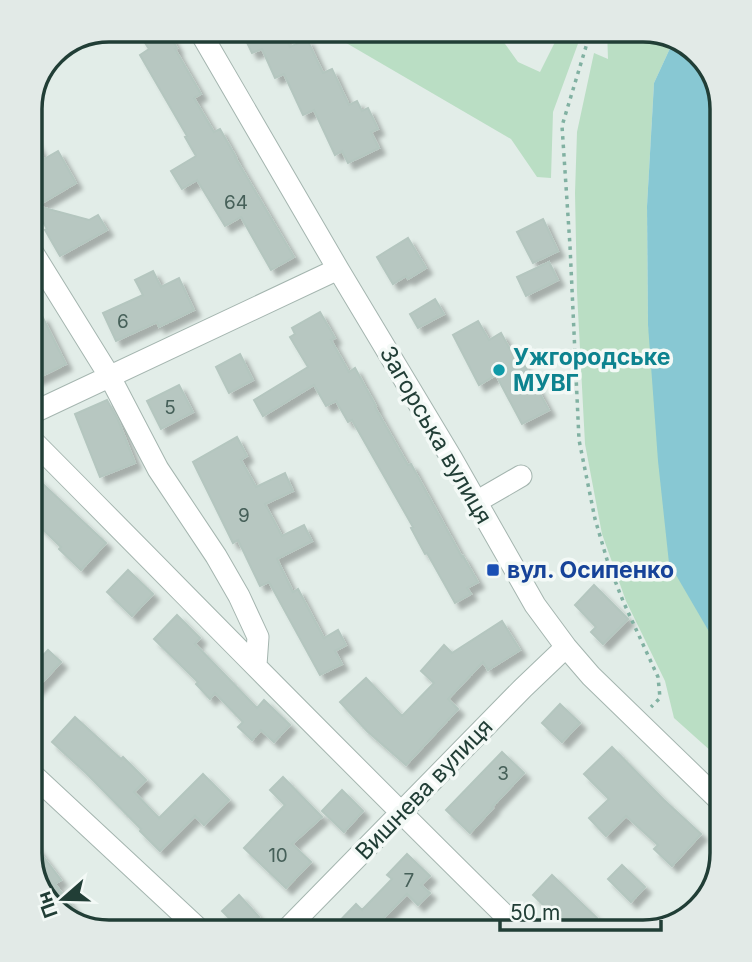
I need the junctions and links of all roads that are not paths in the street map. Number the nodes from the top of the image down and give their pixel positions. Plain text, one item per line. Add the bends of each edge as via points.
1 (206, 42) edge
2 (42, 267) edge
3 (338, 269) junction
4 (110, 377) junction
5 (42, 408) edge
6 (42, 450) edge
7 (521, 476) dead end
8 (476, 502) junction
9 (566, 647) junction
10 (256, 665) junction
11 (42, 783) edge
12 (710, 791) edge
13 (401, 813) junction
14 (189, 920) edge
15 (296, 920) edge
16 (510, 920) edge

1 - 3 street, Загорська вулиця
2 - 4 street
3 - 4 street
3 - 8 street, Загорська вулиця
4 - 5 street
4 - 10 street via 158,469 239,596 258,637
6 - 10 street
7 - 8 street
8 - 9 street, Загорська вулиця via 535,605
9 - 12 street, Загорська вулиця
9 - 13 street, Вишнева вулиця
10 - 13 street
11 - 14 street
13 - 15 street, Вишнева вулиця
13 - 16 street

